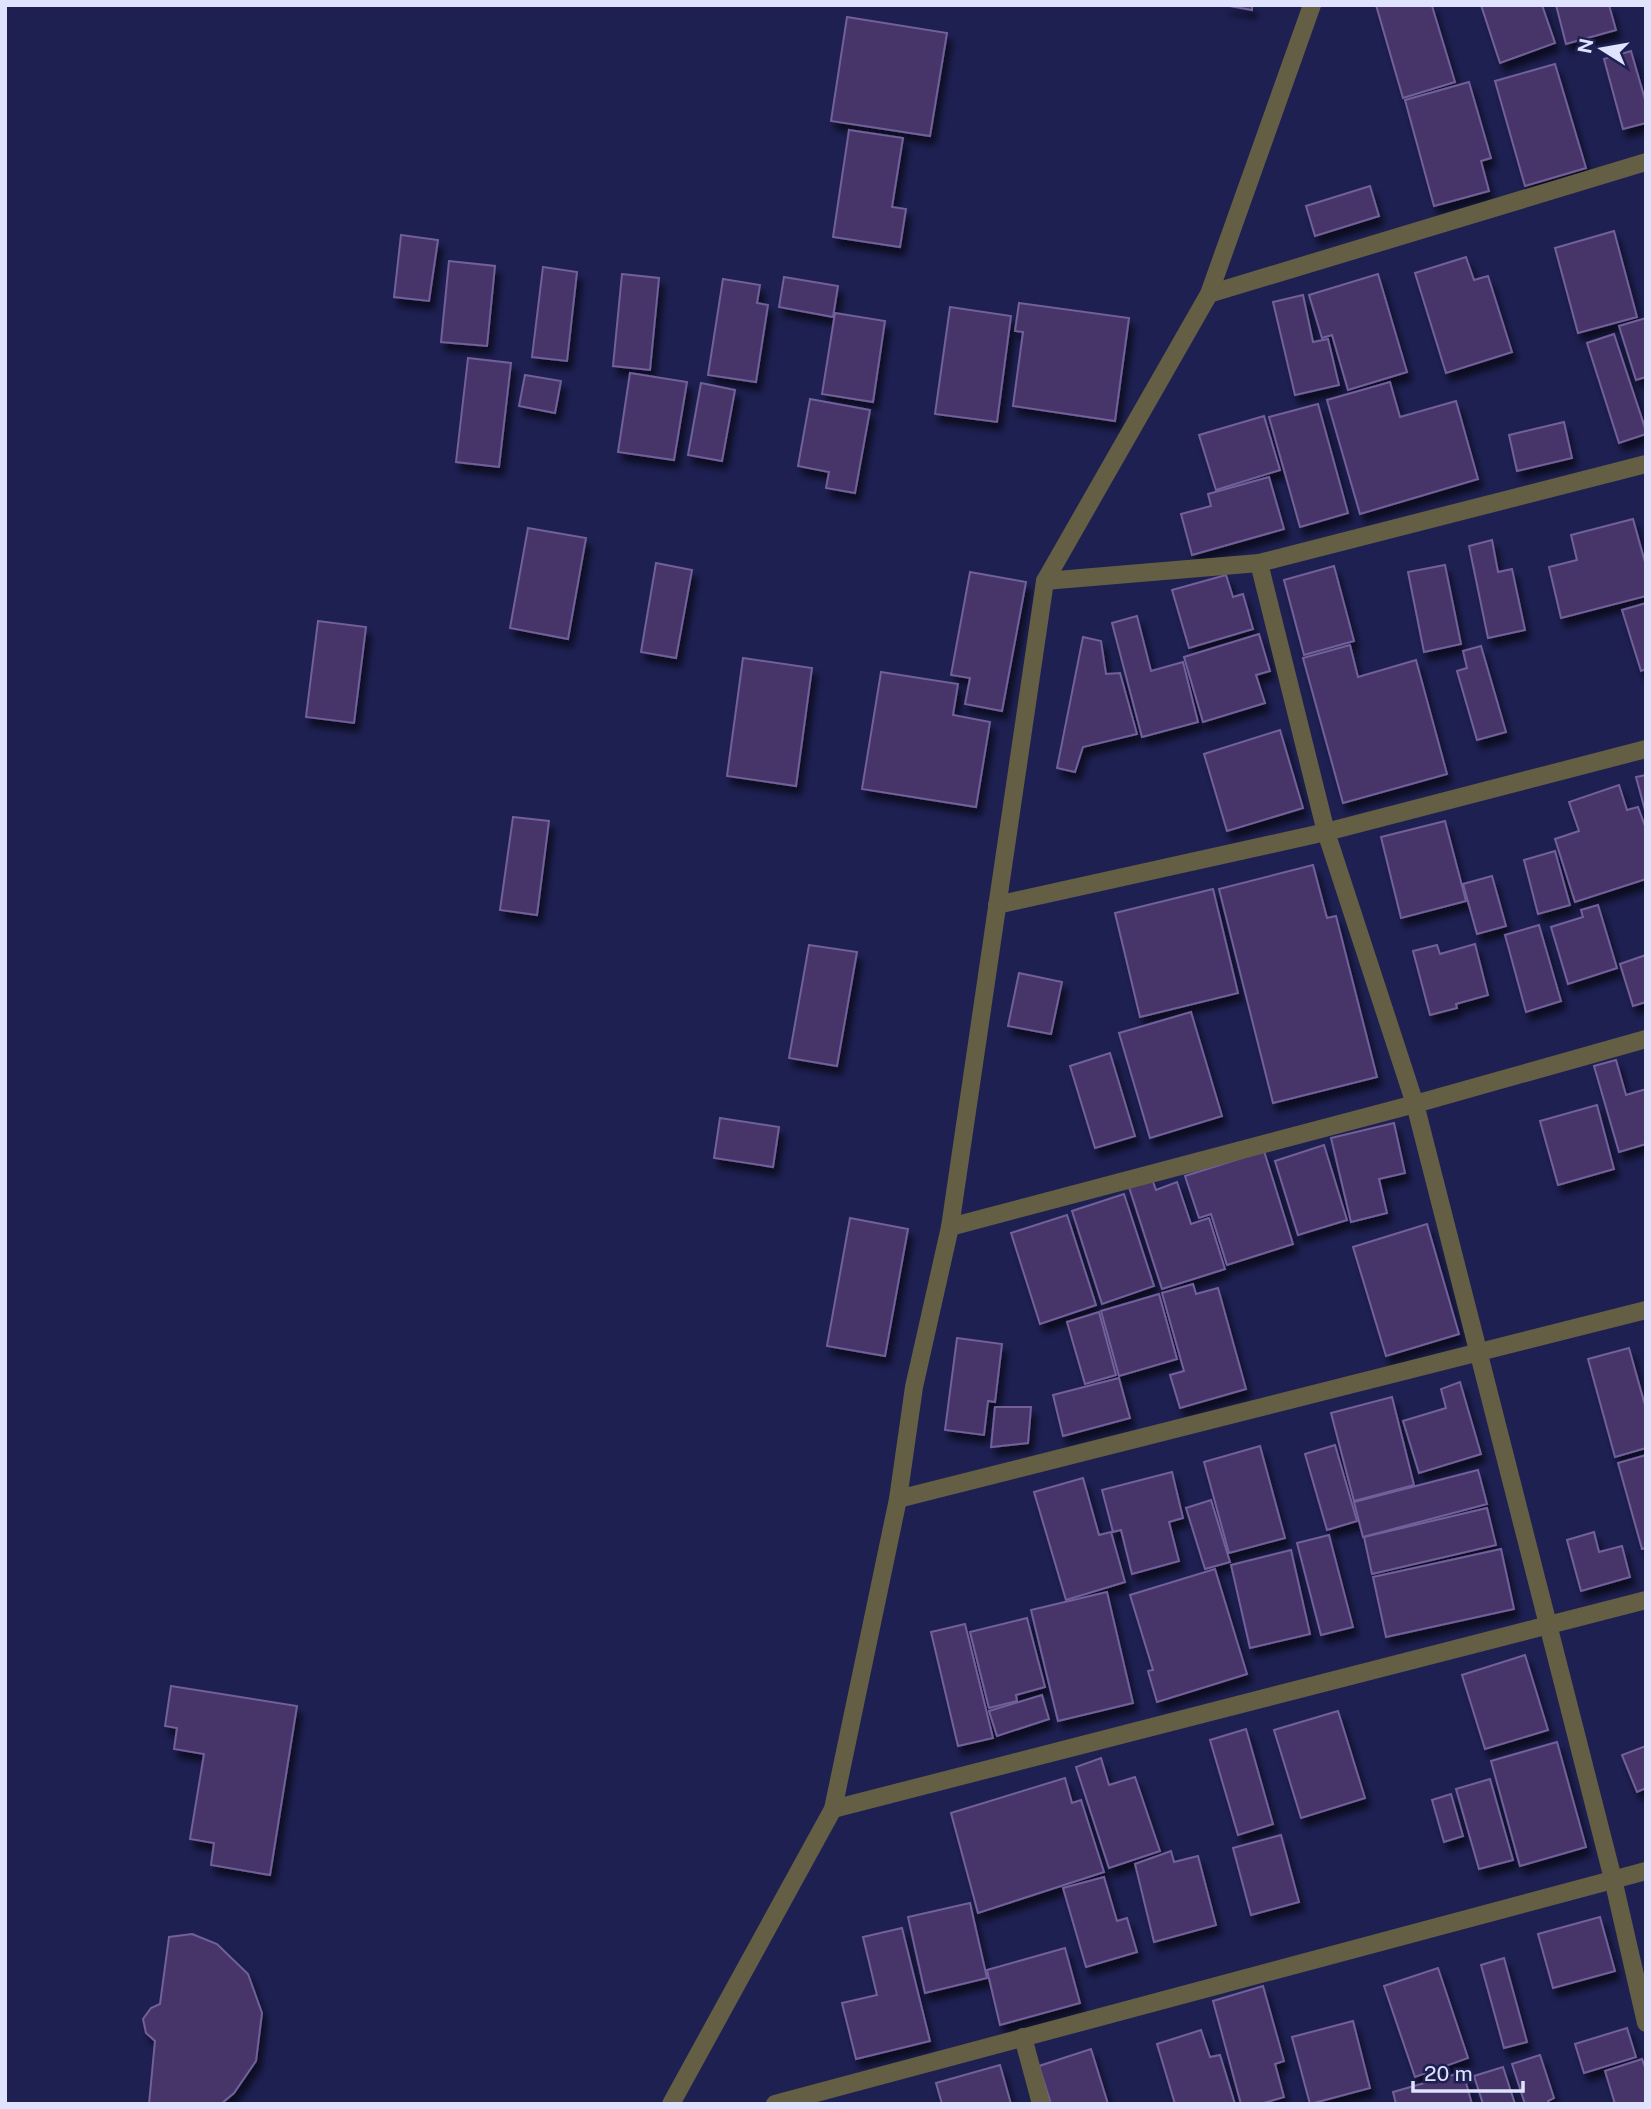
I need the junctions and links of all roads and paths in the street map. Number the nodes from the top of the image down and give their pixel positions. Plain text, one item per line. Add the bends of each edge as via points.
1 (1312, 5) edge
2 (1646, 162) edge
3 (1209, 294) junction
4 (1646, 464) edge
5 (1259, 563) junction
6 (1045, 581) junction
7 (1646, 749) edge
8 (1326, 832) junction
9 (997, 905) junction
10 (1646, 1039) edge
11 (1415, 1104) junction
12 (950, 1227) junction
13 (1646, 1310) edge
14 (1480, 1353) junction
15 (898, 1499) junction
16 (1646, 1600) edge
17 (1549, 1625) junction
18 (833, 1809) junction
19 (1646, 1871) edge
20 (1613, 1878) junction
21 (1646, 2023) edge
22 (1023, 2037) junction
23 (671, 2104) edge
24 (775, 2104) edge
25 (1041, 2104) edge

1 - 3 street
2 - 3 street
3 - 6 street
4 - 5 street
5 - 6 street
5 - 8 street
6 - 9 street
7 - 8 street
8 - 9 street
8 - 11 street
9 - 12 street
10 - 11 street
11 - 12 street
11 - 14 street
12 - 15 street via 914,1387
13 - 14 street
14 - 15 street
14 - 17 street
15 - 18 street
16 - 17 street
17 - 18 street
17 - 20 street
18 - 23 street
19 - 20 street
20 - 21 street
20 - 22 street
22 - 24 street
22 - 25 street

